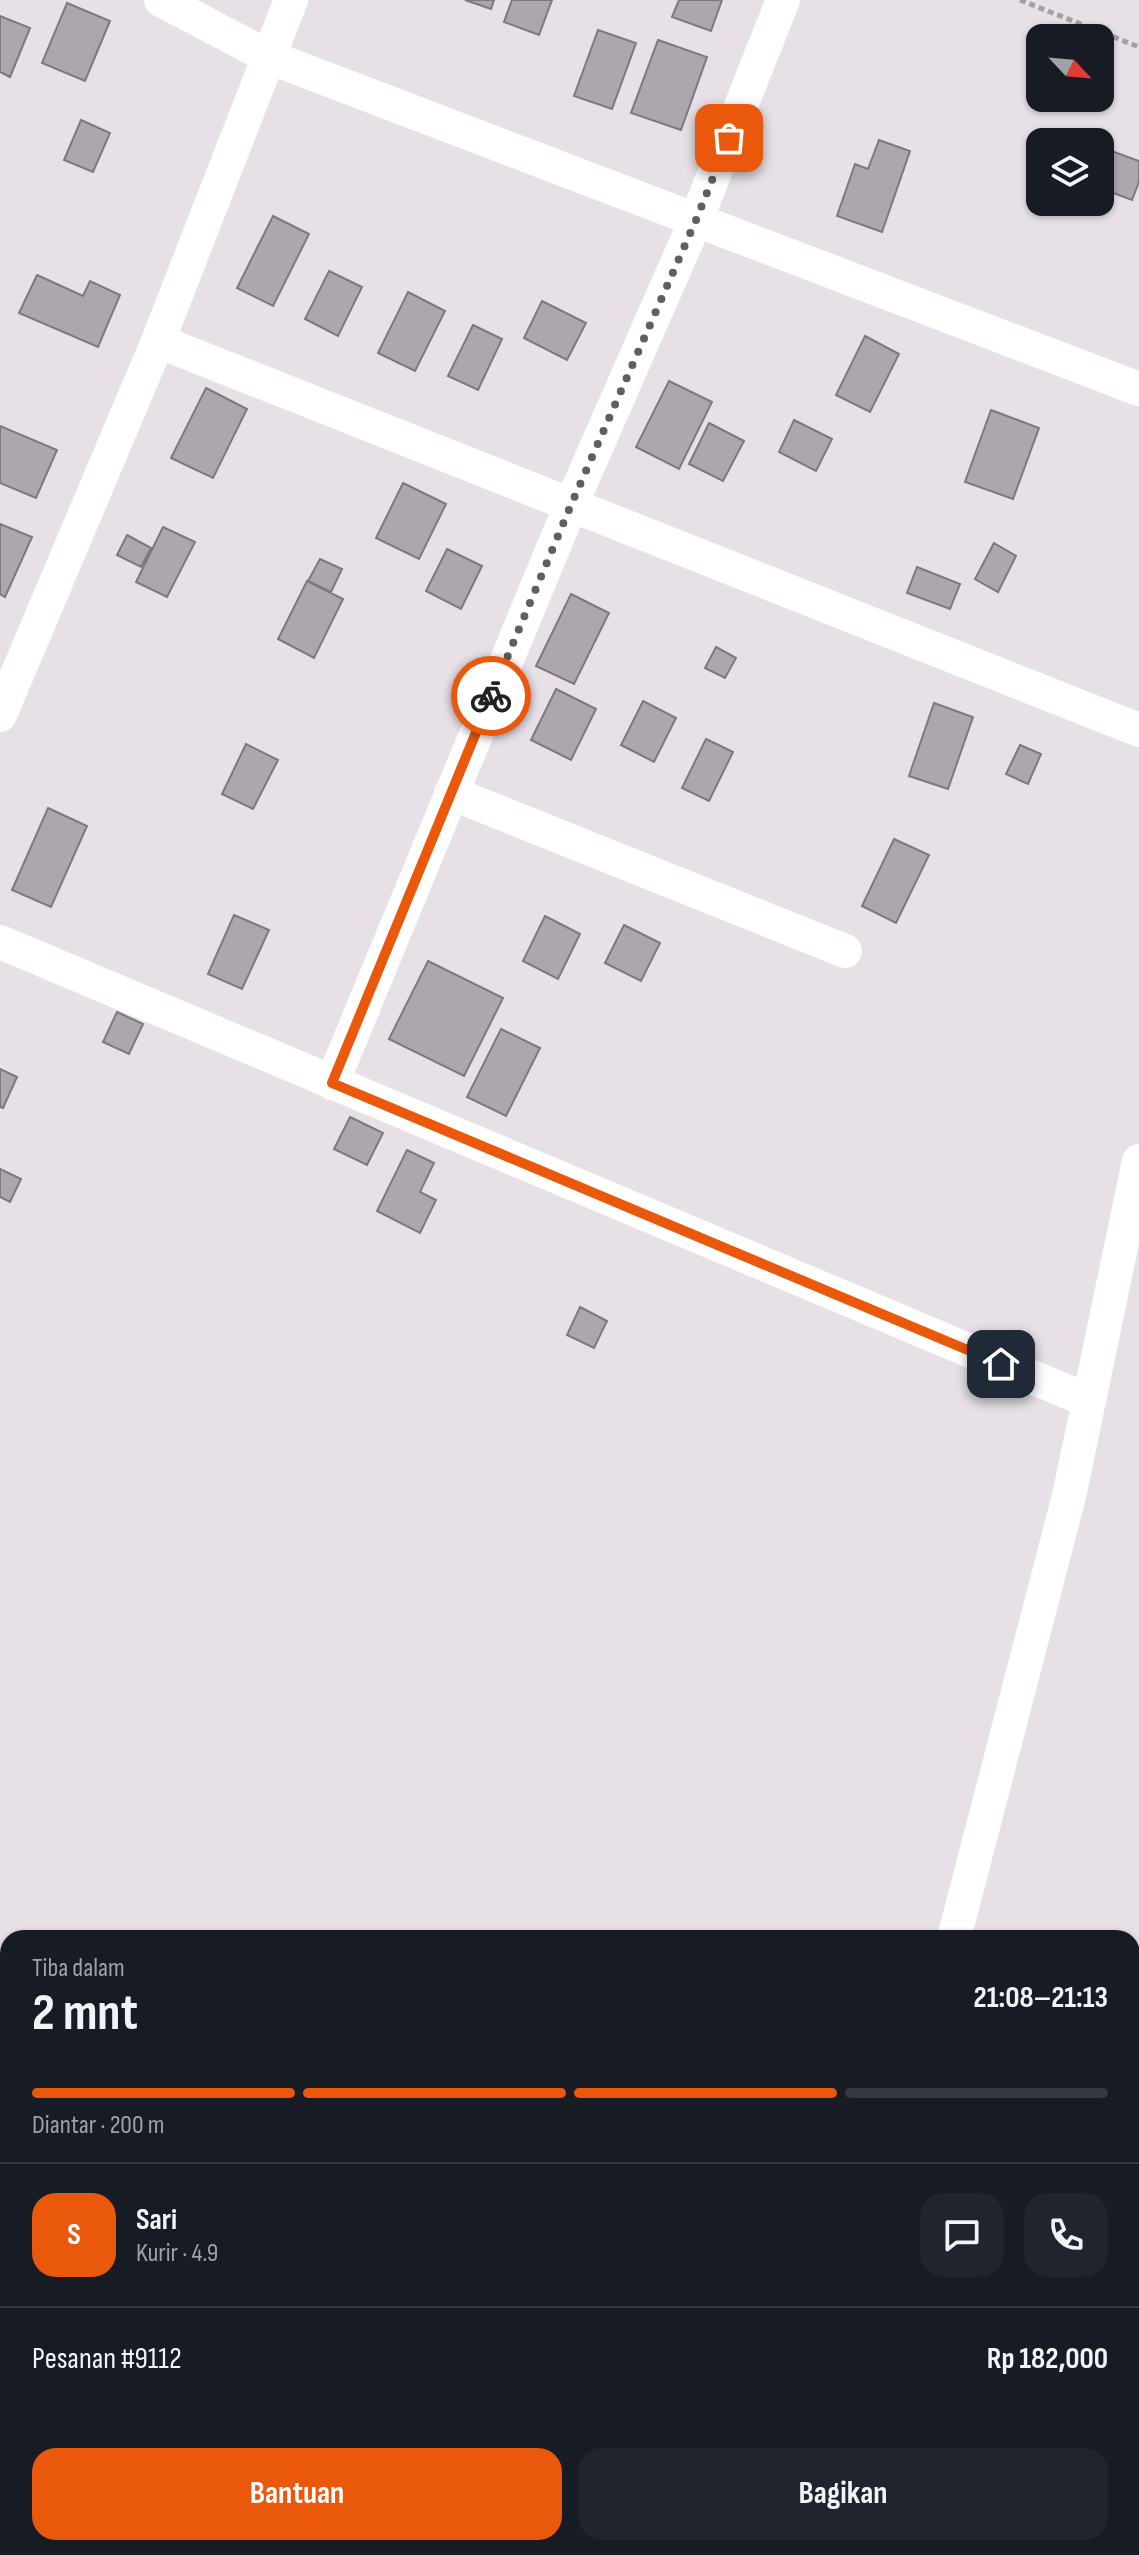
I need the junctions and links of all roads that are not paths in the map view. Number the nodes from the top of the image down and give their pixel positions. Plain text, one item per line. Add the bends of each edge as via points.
1 (161, 0) edge
2 (291, 0) edge
3 (783, 0) edge
4 (269, 57) junction
5 (696, 220) junction
6 (158, 341) junction
7 (1139, 389) edge
8 (571, 505) junction
9 (0, 715) edge
10 (1139, 730) edge
11 (451, 793) junction
12 (0, 942) edge
13 (845, 951) dead end
14 (332, 1083) junction
15 (1139, 1161) edge
16 (1089, 1401) junction
17 (956, 1930) edge

1 - 4 street
2 - 4 street
3 - 5 street
4 - 5 street
4 - 6 street
5 - 7 street
5 - 8 street
6 - 8 street
6 - 9 street
8 - 10 street
8 - 11 street
11 - 13 street
11 - 14 street
12 - 14 street
14 - 16 street
15 - 16 street
16 - 17 street

